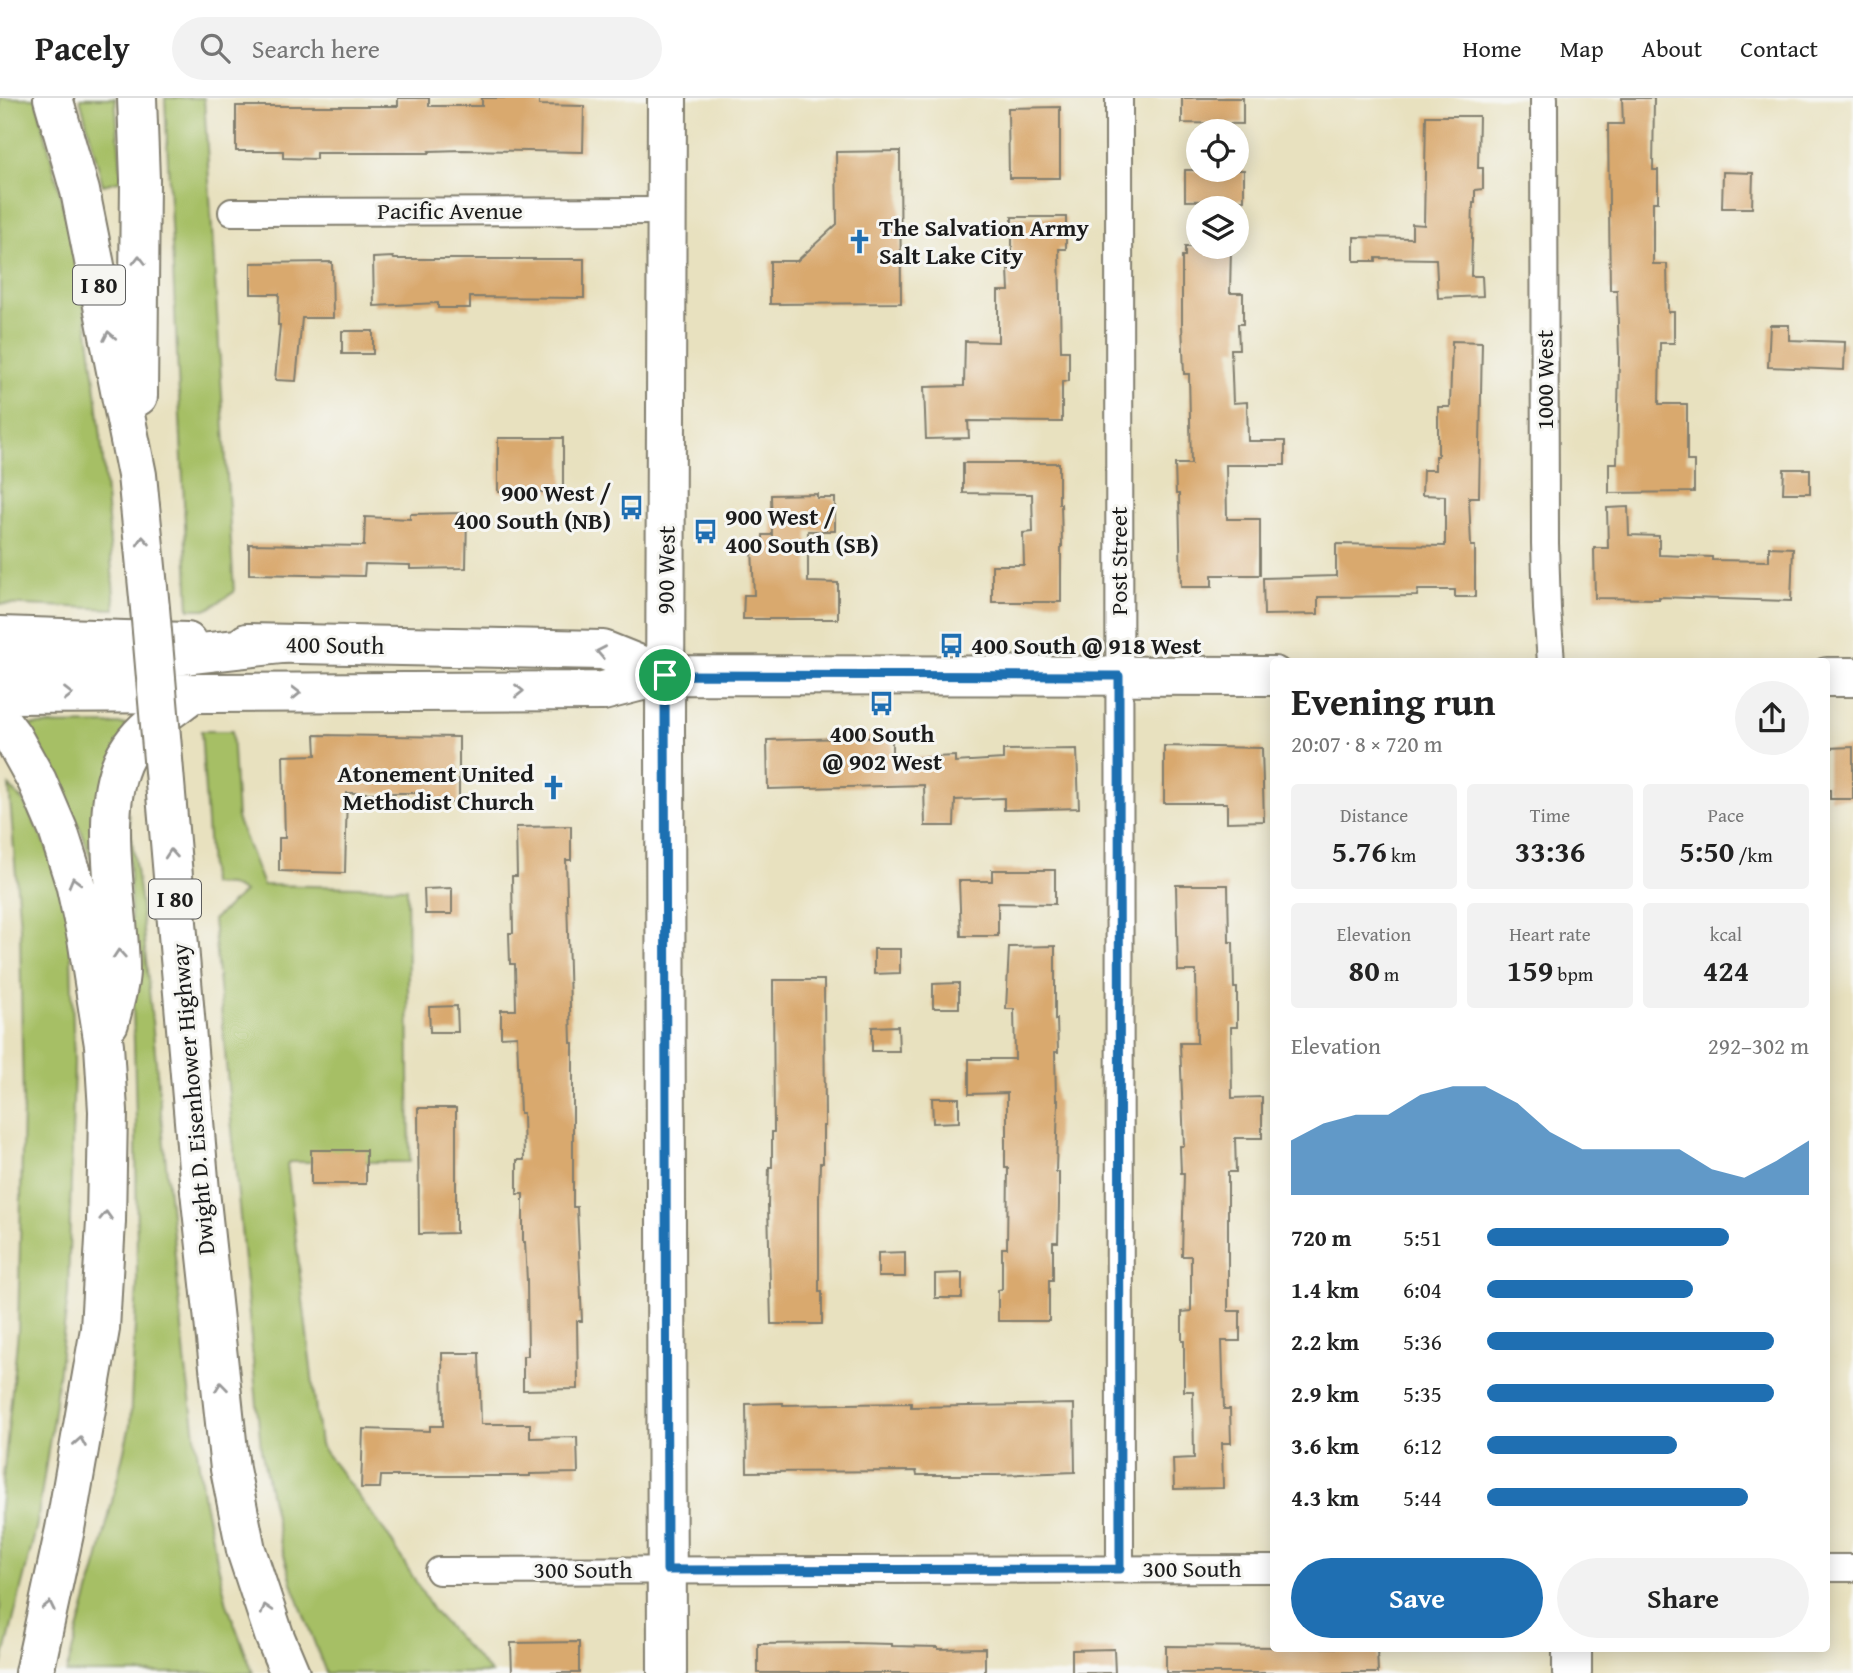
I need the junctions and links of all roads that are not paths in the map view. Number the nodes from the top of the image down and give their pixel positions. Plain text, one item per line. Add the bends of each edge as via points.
1 (53, 98) edge
2 (137, 98) edge
3 (667, 98) edge
4 (1119, 98) edge
5 (1544, 98) edge
6 (668, 211) junction
7 (232, 212) dead end
8 (137, 475) junction
9 (0, 636) edge
10 (281, 644) junction
11 (1552, 658) edge
12 (0, 670) edge
13 (665, 675) junction
14 (1119, 676) junction
15 (1270, 676) edge
16 (1830, 677) edge
17 (1853, 677) edge
18 (0, 694) edge
19 (190, 695) junction
20 (0, 720) edge
21 (104, 1045) junction
22 (1830, 1568) edge
23 (1853, 1568) edge
24 (1120, 1569) junction
25 (1270, 1569) edge
26 (667, 1570) junction
27 (439, 1571) dead end
28 (1572, 1652) edge
29 (34, 1673) edge
30 (290, 1673) edge
31 (667, 1673) edge
32 (1572, 1673) edge

8 -> 1 main road, I 80 via 80,191
8 -> 2 main road
3 - 6 main road, 900 West
4 - 14 street, Post Street
5 - 11 street, 1000 West via 1545,543
6 - 7 street, Pacific Avenue
6 - 13 main road, 900 West
30 -> 8 main road, Dwight D. Eisenhower Highway / I 80, bridge via 246,1550 230,1469 200,1191
9 - 10 main road, 400 South
10 - 12 main road via 59,669
13 -> 10 main road, 400 South via 603,650
13 - 14 main road, 400 South
19 -> 13 main road, 400 South via 603,691
13 - 26 main road, 900 West
14 - 15 main road, 400 South
14 - 24 street, Post Street
16 - 17 main road
18 -> 19 main road, 400 South
21 -> 19 main road via 120,972 112,803 116,778 130,748
21 -> 20 main road via 88,939 71,870 37,781
29 -> 21 main road via 100,1329 108,1111
22 - 23 street
24 - 25 street, 300 South
24 - 26 street, 300 South
26 - 27 street, 300 South
26 - 31 main road, 900 West
28 - 32 main road

